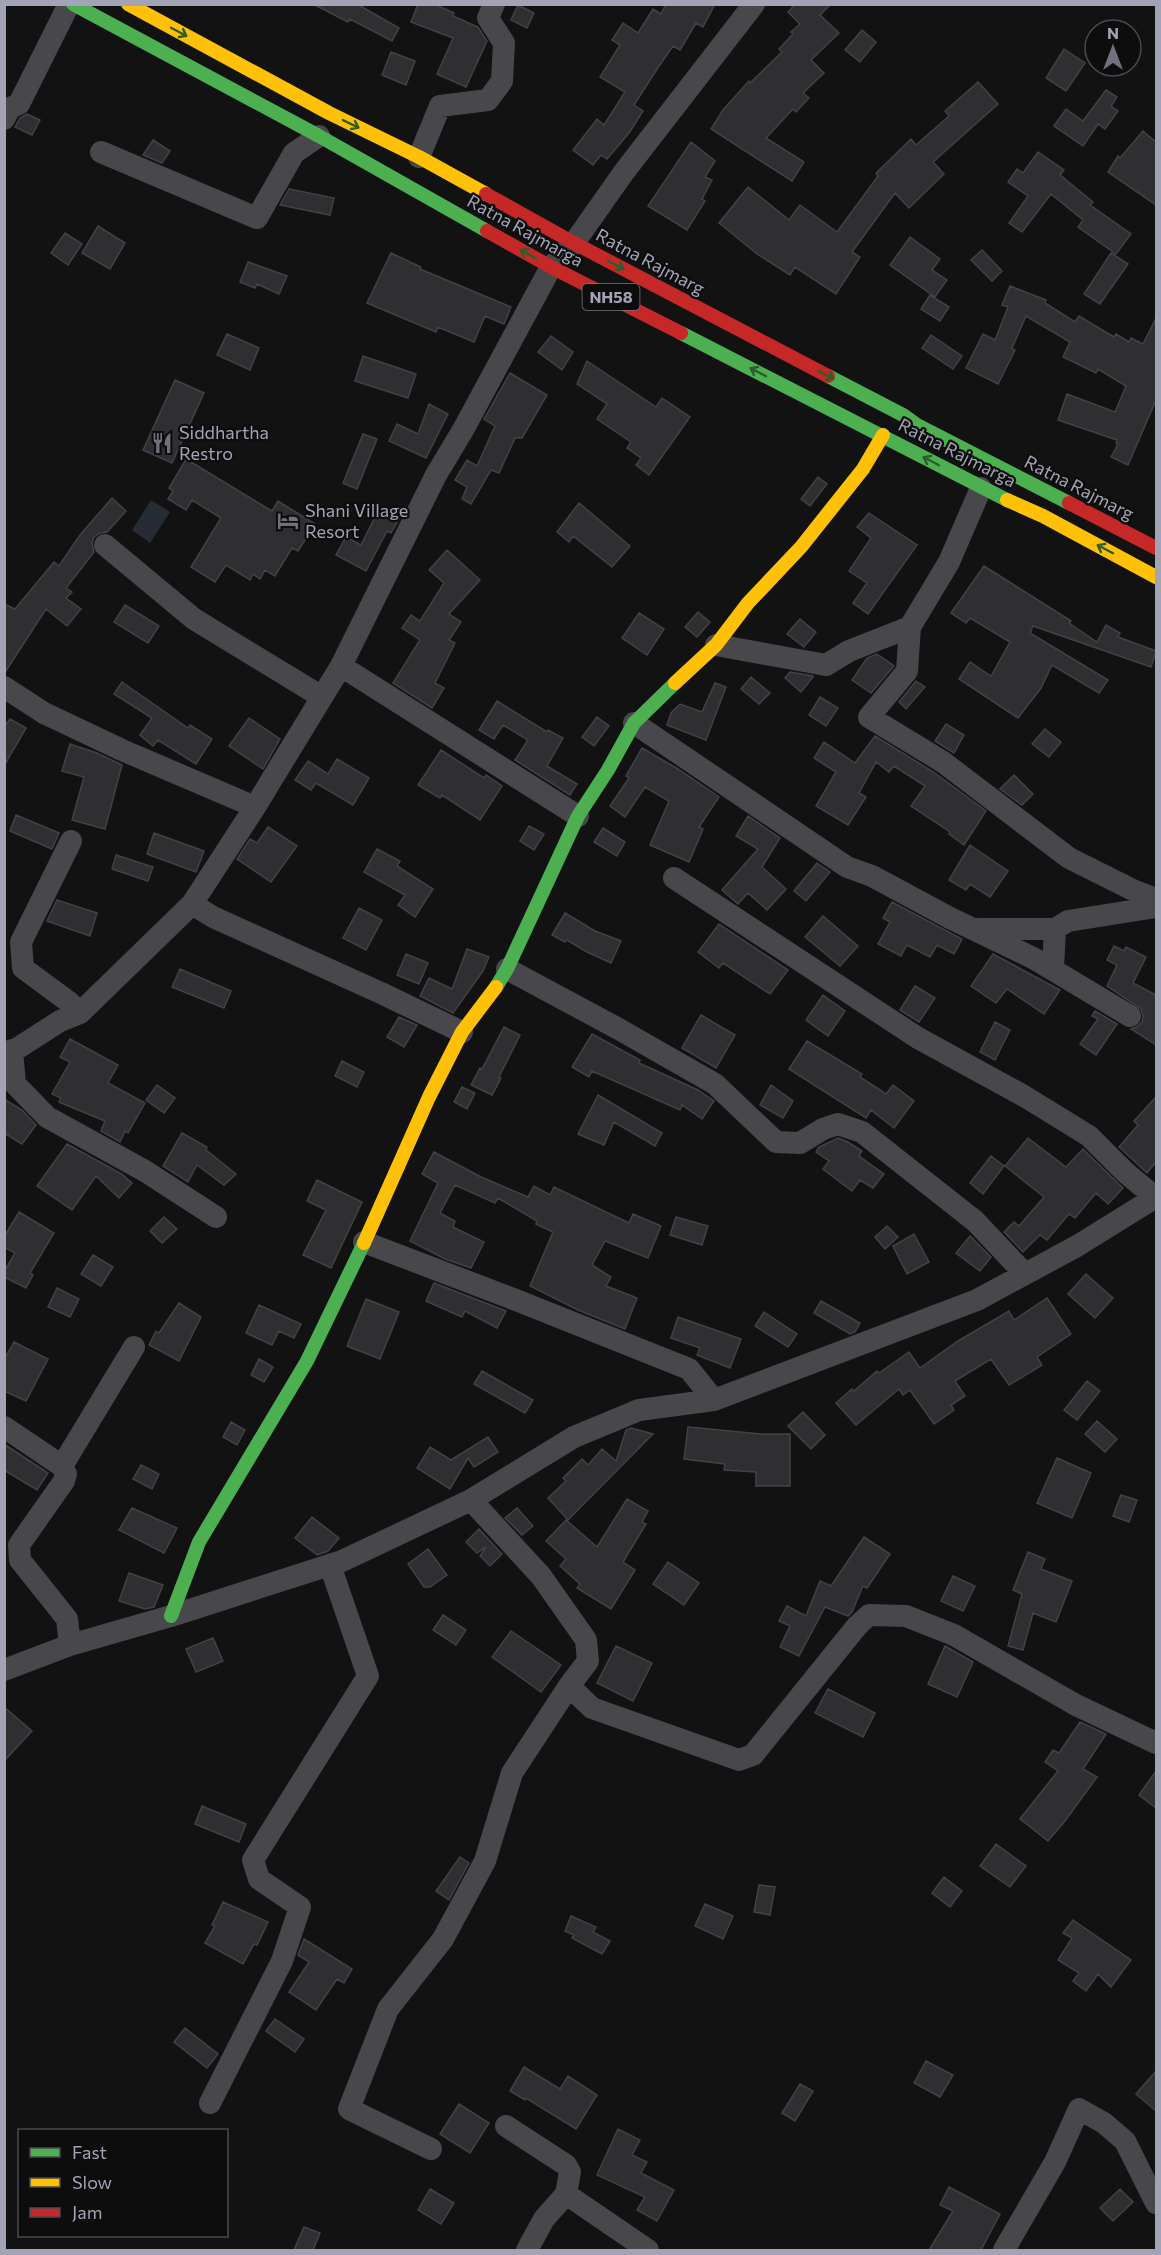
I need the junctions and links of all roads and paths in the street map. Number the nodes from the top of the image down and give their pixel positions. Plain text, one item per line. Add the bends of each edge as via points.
1 (71, 4) edge
2 (128, 4) edge
3 (494, 4) edge
4 (754, 4) edge
5 (4, 119) edge
6 (319, 136) junction
7 (101, 152) dead end
8 (419, 157) junction
9 (574, 243) junction
10 (551, 267) junction
11 (883, 435) junction
12 (981, 488) junction
13 (105, 545) dead end
14 (1156, 548) edge
15 (1156, 577) edge
16 (910, 627) junction
17 (716, 645) junction
18 (341, 666) junction
19 (4, 687) edge
20 (322, 697) junction
21 (634, 723) junction
22 (255, 807) junction
23 (578, 816) junction
24 (71, 841) dead end
25 (674, 878) dead end
26 (1156, 899) edge
27 (192, 904) junction
28 (1156, 907) edge
29 (973, 929) junction
30 (1055, 929) junction
31 (507, 969) junction
32 (1053, 969) junction
33 (80, 1013) junction
34 (1130, 1016) dead end
35 (462, 1032) junction
36 (8, 1054) edge
37 (1156, 1197) edge
38 (216, 1217) dead end
39 (364, 1242) junction
40 (1025, 1274) junction
41 (134, 1347) dead end
42 (714, 1400) junction
43 (4, 1427) edge
44 (63, 1466) junction
45 (471, 1500) junction
46 (330, 1565) junction
47 (171, 1617) junction
48 (70, 1645) junction
49 (4, 1670) edge
50 (569, 1686) junction
51 (1156, 1743) edge
52 (210, 2103) dead end
53 (506, 2126) dead end
54 (431, 2149) dead end
55 (566, 2194) junction
56 (1156, 2204) edge
57 (526, 2250) edge
58 (648, 2250) edge
59 (1005, 2250) edge

1 - 5 street via 19,104 10,108
1 - 6 main road, Ratna Rajmarga / NH58
2 -> 8 main road, Ratna Rajmarg / NH58
3 - 8 street via 488,18 504,43 502,81 488,100 440,106
4 - 9 street
6 - 7 street via 294,153 257,218
10 -> 6 main road, Ratna Rajmarga / NH58
8 - 9 main road, Ratna Rajmarg / NH58
9 - 10 street
9 -> 14 main road, Ratna Rajmarg / NH58
11 -> 10 main road, Ratna Rajmarga / NH58
10 - 18 street via 436,475
12 -> 11 main road, Ratna Rajmarga / NH58
11 - 17 main road via 863,469 801,547 748,603
15 -> 12 main road, Ratna Rajmarga / NH58 via 1043,516
12 - 16 street via 949,562
13 - 20 street via 194,619
16 - 17 street via 849,651 826,665
16 - 26 street via 907,670 869,717 943,762 1070,858
17 - 21 main road
18 - 20 street
18 - 23 street
19 - 22 street via 44,713
20 - 22 street
21 - 23 main road
21 - 29 street via 847,867
22 - 27 street
23 - 31 main road
24 - 33 street via 21,942 23,968
25 - 37 street via 918,1038 1089,1136
27 - 33 street
27 - 35 street
28 - 30 street via 1068,921
29 - 30 street
29 - 32 street
30 - 32 street
31 - 35 main road
31 - 40 street via 715,1084 776,1142 800,1143 838,1124 862,1132 975,1221
32 - 34 street
33 - 36 street
35 - 39 main road
36 - 38 street via 15,1084 47,1117 145,1171
37 - 40 street
39 - 42 street via 689,1369
39 - 47 main road via 307,1360 199,1542
40 - 42 street via 977,1300
41 - 44 street
42 - 45 street via 639,1410 574,1437
43 - 44 street
44 - 48 street via 64,1482 19,1545 20,1560 67,1619
45 - 46 street
45 - 50 street via 541,1576 586,1640 588,1661
46 - 47 street
46 - 52 street via 368,1676 254,1860 259,1879 300,1907 282,1961
47 - 48 street
48 - 49 street
50 - 51 street via 592,1708 739,1760 753,1755 869,1615 906,1616 954,1635 1076,1705
50 - 54 street via 512,1773 485,1861 443,1940 388,2009 349,2109
53 - 55 street via 566,2165 570,2172
55 - 57 street via 544,2219
55 - 58 street
56 - 59 street via 1125,2141 1079,2109 1055,2162

